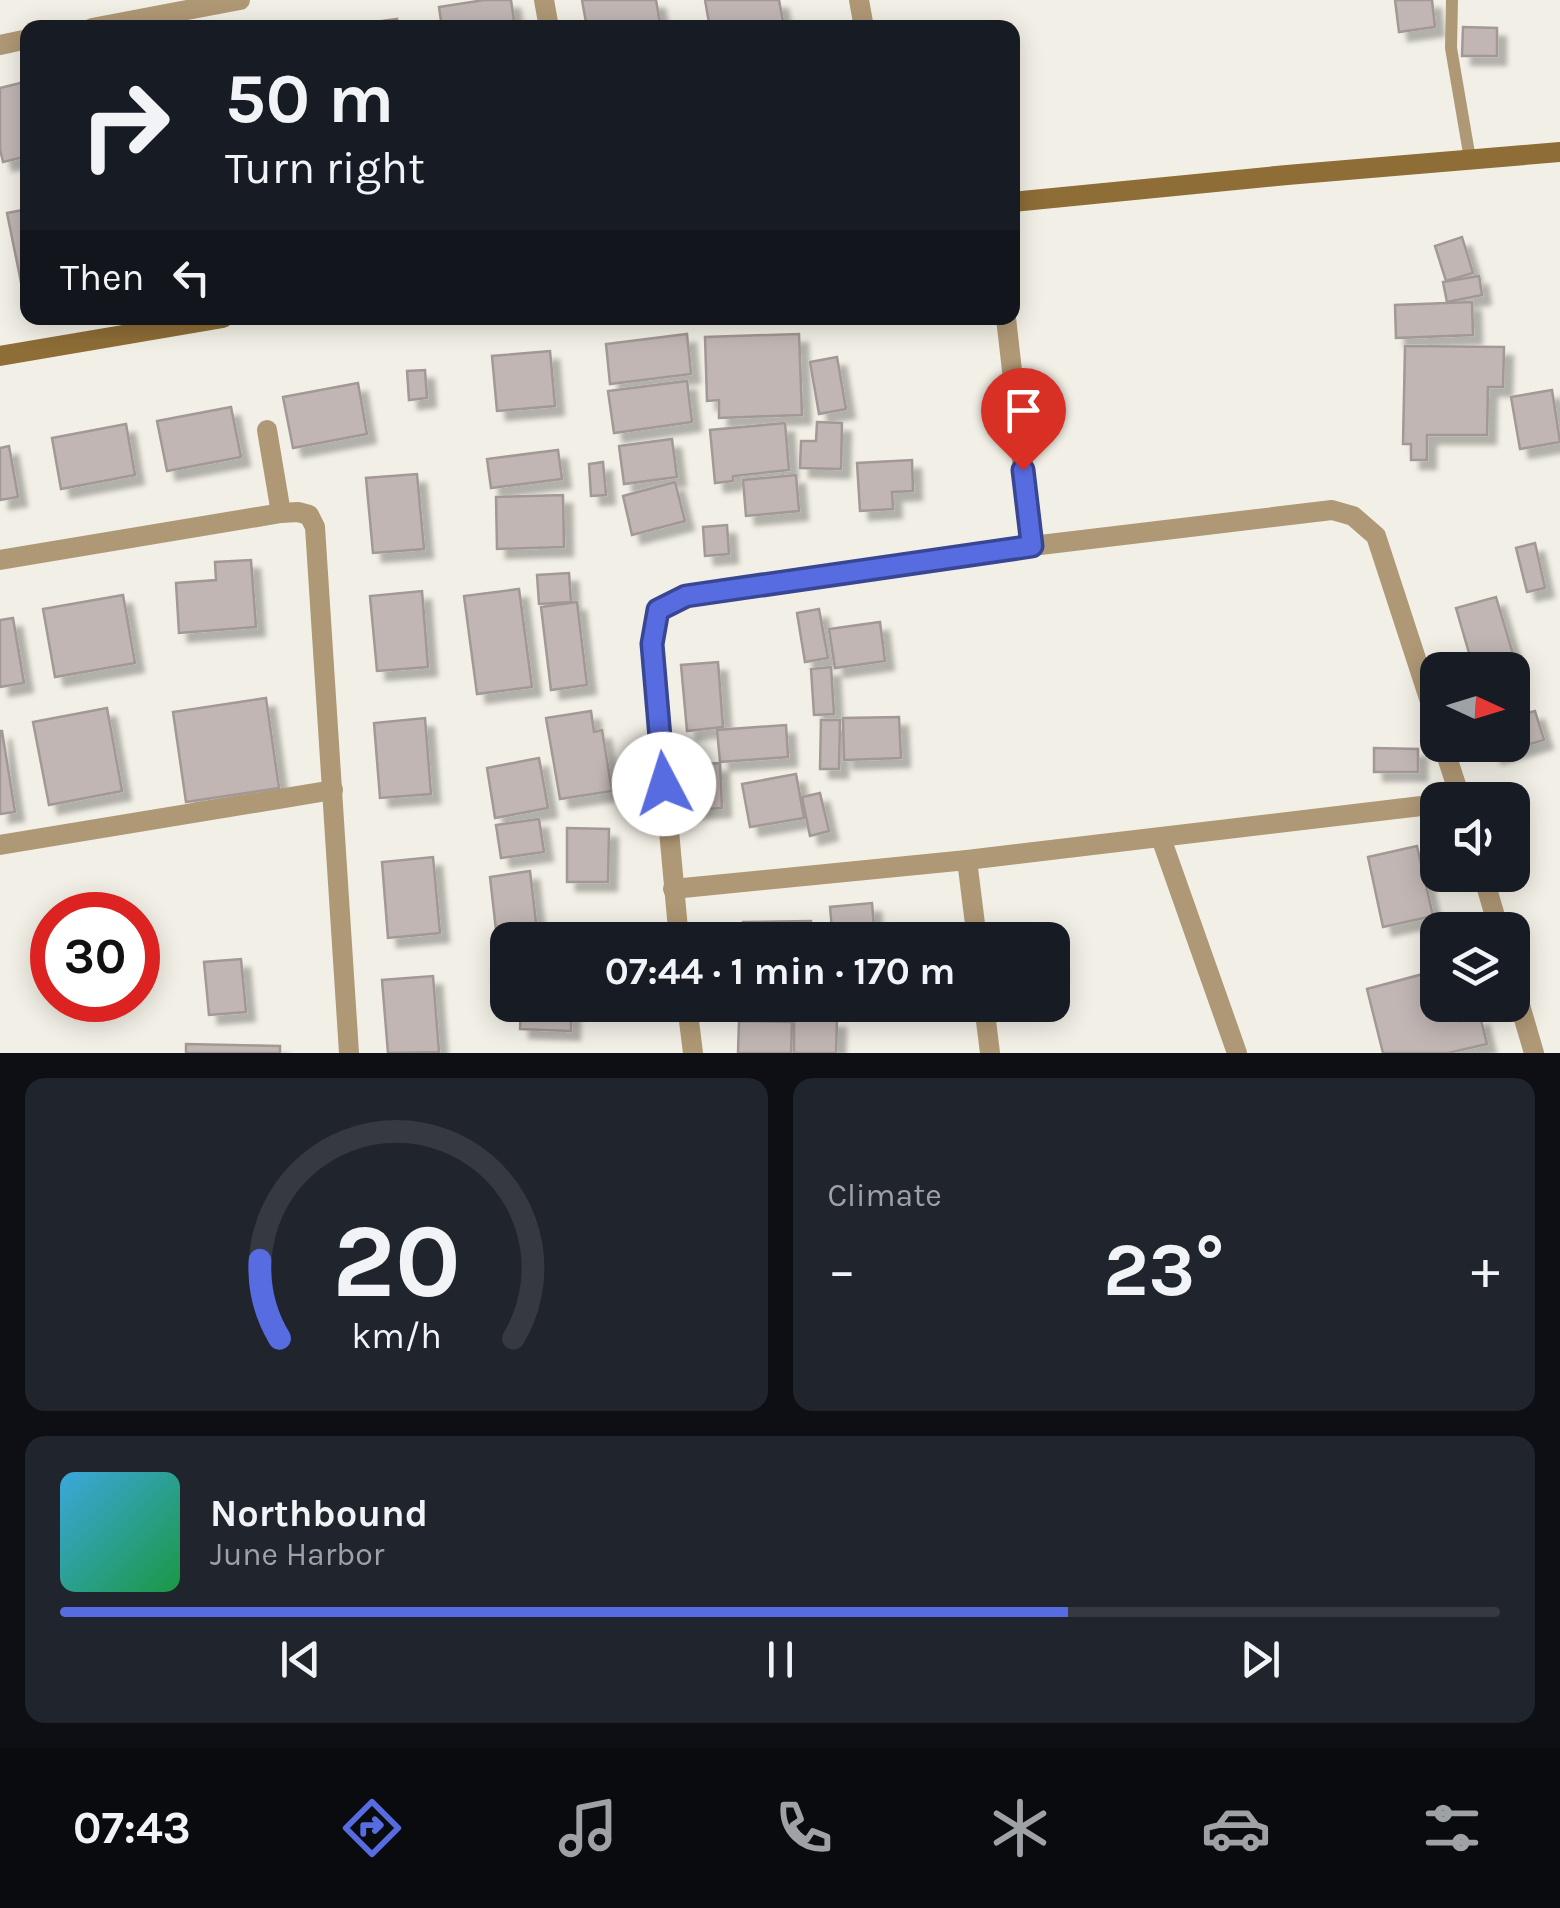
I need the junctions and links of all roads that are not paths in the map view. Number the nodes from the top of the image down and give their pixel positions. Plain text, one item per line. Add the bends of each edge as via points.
1 (240, 0) edge
2 (1452, 0) edge
3 (134, 20) edge
4 (1560, 152) edge
5 (1470, 160) junction
6 (1020, 201) edge
7 (183, 325) edge
8 (1007, 325) edge
9 (0, 356) edge
10 (267, 430) dead end
11 (281, 513) junction
12 (1032, 546) junction
13 (0, 560) edge
14 (1420, 671) edge
15 (333, 790) junction
16 (1420, 806) edge
17 (1161, 838) junction
18 (0, 845) edge
19 (967, 860) junction
20 (672, 889) junction
21 (677, 922) edge
22 (975, 922) edge
23 (689, 1022) edge
24 (986, 1022) edge
25 (1525, 1022) edge
26 (348, 1053) edge
27 (693, 1053) edge
28 (990, 1053) edge
29 (1237, 1053) edge
30 (1534, 1053) edge

1 - 3 street
2 - 5 lane via 1451,48
4 - 5 street
5 - 6 street
7 - 9 street
8 - 12 street
10 - 11 street
11 - 13 street
11 - 15 street via 309,515 315,527
12 - 14 street via 1332,510 1353,516 1376,536
12 - 20 street via 686,596 658,610 652,644
15 - 18 street
15 - 26 street
16 - 17 street
17 - 19 street
17 - 29 street
19 - 20 street
19 - 22 street
20 - 21 street
23 - 27 street
24 - 28 street
25 - 30 street

